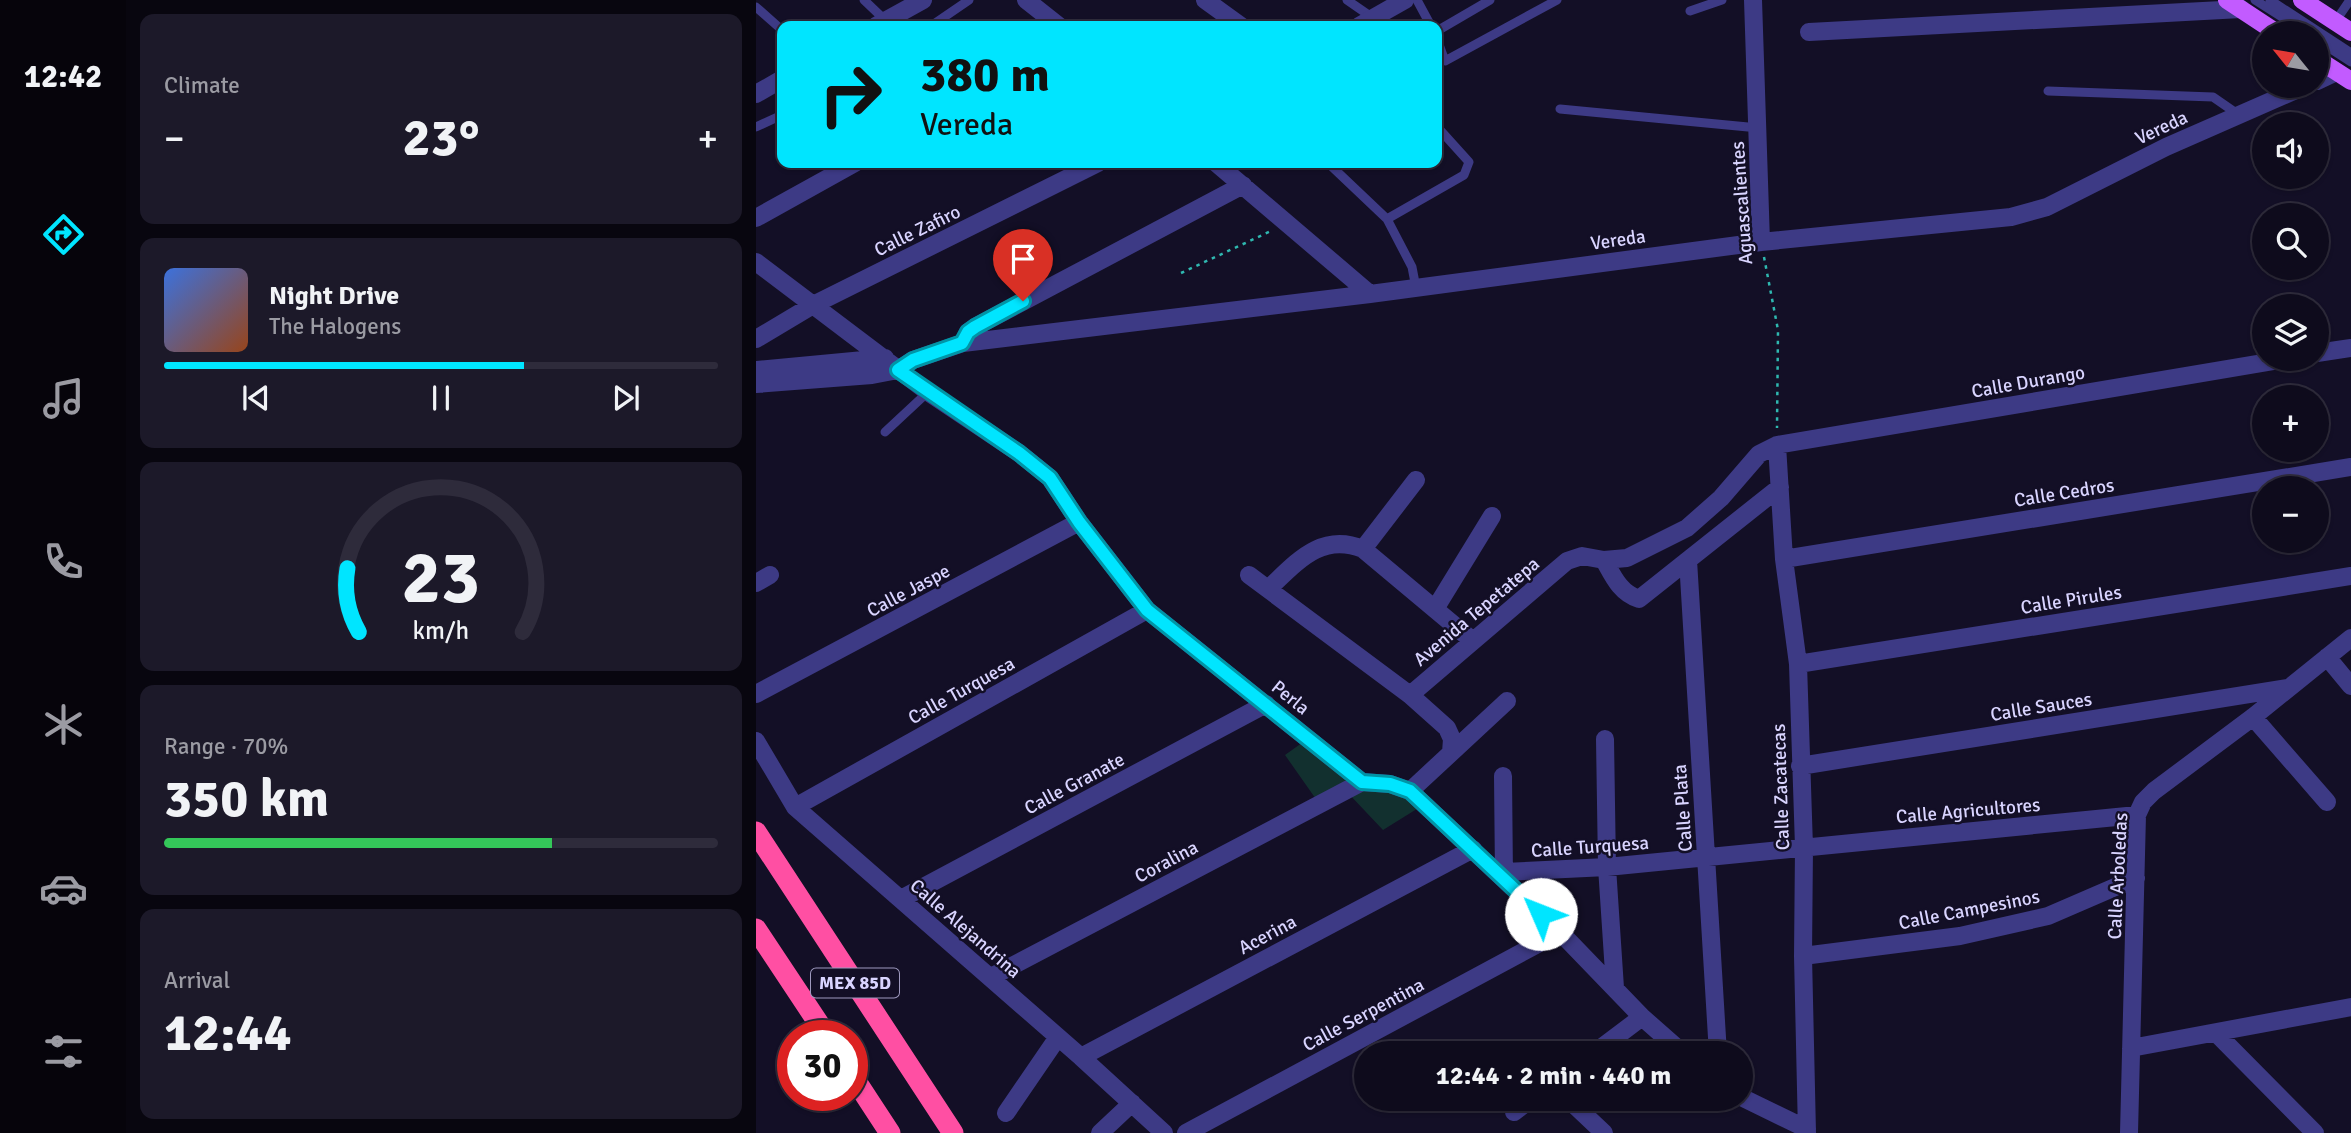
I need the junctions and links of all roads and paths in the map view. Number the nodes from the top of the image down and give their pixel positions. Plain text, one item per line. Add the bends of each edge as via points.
1 (864, 0) edge
2 (969, 0) edge
3 (1026, 0) edge
4 (1205, 0) edge
5 (1347, 0) edge
6 (1405, 0) edge
7 (1417, 0) edge
8 (1490, 0) edge
9 (1557, 0) edge
10 (1723, 0) edge
11 (1753, 0) edge
12 (2270, 0) edge
13 (2302, 0) edge
14 (2350, 0) edge
15 (918, 1) edge
16 (2241, 3) edge
17 (756, 7) edge
18 (1690, 11) dead end
19 (880, 21) edge
20 (884, 21) edge
21 (938, 21) edge
22 (1053, 21) edge
23 (1234, 21) edge
24 (1365, 21) edge
25 (1368, 21) edge
26 (1428, 21) edge
27 (2263, 21) edge
28 (2281, 21) edge
29 (2336, 22) junction
30 (777, 26) edge
31 (1442, 28) edge
32 (1809, 32) dead end
33 (2351, 32) edge
34 (1442, 53) edge
35 (2329, 53) edge
36 (2351, 53) edge
37 (2329, 64) edge
38 (2346, 72) edge
39 (2329, 77) edge
40 (777, 82) edge
41 (2048, 91) dead end
42 (756, 94) edge
43 (2278, 98) edge
44 (1560, 109) dead end
45 (2239, 115) junction
46 (777, 117) edge
47 (1758, 126) junction
48 (756, 127) edge
49 (1442, 132) edge
50 (846, 168) edge
51 (1088, 168) edge
52 (1222, 168) edge
53 (1333, 168) edge
54 (1243, 185) junction
55 (756, 218) edge
56 (1387, 219) junction
57 (1284, 220) junction
58 (1761, 242) junction
59 (756, 262) edge
60 (1181, 273) dead end
61 (1416, 288) junction
62 (1370, 294) junction
63 (813, 305) junction
64 (756, 339) edge
65 (962, 343) junction
66 (2351, 348) edge
67 (2329, 352) edge
68 (881, 357) junction
69 (906, 365) junction
70 (2252, 365) edge
71 (756, 370) edge
72 (756, 384) edge
73 (928, 392) junction
74 (885, 432) dead end
75 (1777, 445) junction
76 (2351, 467) edge
77 (1416, 480) dead end
78 (1780, 487) junction
79 (1492, 516) dead end
80 (1079, 522) junction
81 (1363, 549) junction
82 (1784, 559) junction
83 (1604, 560) junction
84 (1688, 560) junction
85 (1249, 575) dead end
86 (2351, 576) edge
87 (1268, 589) junction
88 (1435, 609) junction
89 (1147, 610) junction
90 (2351, 638) edge
91 (1473, 641) junction
92 (2327, 657) junction
93 (1798, 664) junction
94 (2351, 686) edge
95 (2288, 688) junction
96 (756, 694) edge
97 (1410, 695) junction
98 (1507, 701) dead end
99 (1266, 704) junction
100 (2253, 717) junction
101 (1605, 739) dead end
102 (756, 741) edge
103 (1451, 753) junction
104 (1800, 766) junction
105 (1503, 776) dead end
106 (1362, 782) junction
107 (1410, 791) junction
108 (2327, 802) dead end
109 (795, 807) junction
110 (2137, 815) junction
111 (756, 832) edge
112 (1804, 847) junction
113 (1473, 849) junction
114 (1707, 858) junction
115 (1607, 867) junction
116 (1504, 875) junction
117 (2136, 878) junction
118 (901, 899) junction
119 (756, 929) edge
120 (1560, 932) junction
121 (1803, 956) junction
122 (990, 977) junction
123 (1615, 988) junction
124 (2351, 1007) edge
125 (1642, 1017) junction
126 (816, 1020) edge
127 (2216, 1033) junction
128 (1058, 1037) junction
129 (1610, 1041) edge
130 (1670, 1041) edge
131 (1717, 1041) edge
132 (2131, 1048) junction
133 (1081, 1057) junction
134 (868, 1099) edge
135 (1132, 1103) junction
136 (1753, 1103) edge
137 (1581, 1111) edge
138 (1006, 1113) dead end
139 (1807, 1131) edge
140 (890, 1133) edge
141 (953, 1133) edge
142 (1100, 1133) edge
143 (1164, 1133) edge
144 (1186, 1133) edge
145 (1604, 1133) edge
146 (2129, 1133) edge
147 (2315, 1133) edge

1 - 19 lane
2 - 21 lane
3 - 22 street
4 - 23 street
5 - 24 lane
6 - 25 street
7 - 26 lane
8 - 31 lane
9 - 34 lane via 1445,61
10 - 18 lane
11 - 47 street, Aguascalientes
12 - 36 lane
13 - 29 main road
14 - 29 lane
15 - 20 street
16 - 27 main road
16 - 28 lane
16 - 32 street
17 - 30 lane
29 - 33 main road
35 - 38 lane
37 - 38 main road
38 - 39 street
40 - 42 street
41 - 45 lane via 2213,97
43 - 45 street, Vereda
44 - 47 lane
45 - 58 street, Vereda via 2047,206 2011,217
46 - 48 lane
47 - 58 street, Aguascalientes
49 - 56 lane via 1469,162 1464,175
50 - 55 street
51 - 63 street, Calle Zafiro
52 - 54 street
53 - 56 lane
54 - 57 street
54 - 65 street via 975,327
56 - 61 lane via 1412,267
57 - 60 path
57 - 62 street
58 - 61 street, Vereda
58 - 75 path, Aguascalientes via 1777,330
59 - 63 street, Perla
61 - 62 street, Vereda
62 - 65 street, Vereda
63 - 64 street, Calle Zafiro
63 - 68 street, Perla
65 - 69 street, Vereda
66 - 67 street
68 - 69 street, Perla
68 - 71 street
69 - 72 street, Vereda via 872,375
69 - 73 street, Perla
70 - 75 street, Calle Durango
73 - 74 lane
73 - 80 street, Perla via 1050,478
75 - 78 street, Calle Zacatecas
75 - 83 street, Avenida Tepetatepa via 1759,454 1721,498 1687,527 1627,558
76 - 82 street, Calle Cedros
77 - 81 street
78 - 82 street, Calle Zacatecas
78 - 84 street
79 - 88 street
80 - 89 street, Perla
80 - 96 street, Calle Jaspe
81 - 87 street via 1348,543 1329,544 1303,557
81 - 88 street
82 - 93 street, Calle Zacatecas
83 - 84 street via 1628,596 1639,599
83 - 91 street, Avenida Tepetatepa via 1582,556 1567,561
84 - 114 street, Calle Plata
85 - 87 street
86 - 93 street, Calle Pirules
87 - 97 street
88 - 91 street
89 - 99 street, Perla
89 - 109 street, Calle Turquesa
90 - 92 street, Calle Arboledas
91 - 97 street, Avenida Tepetatepa
92 - 94 street
92 - 95 street, Calle Arboledas
93 - 104 street, Calle Zacatecas
95 - 100 street, Calle Arboledas
95 - 104 street, Calle Sauces
97 - 103 street, Avenida Tepetatepa via 1447,728
98 - 103 street
99 - 106 street, Perla
99 - 118 street, Calle Granate
100 - 108 street
100 - 110 street, Calle Arboledas via 2154,791
101 - 115 street
102 - 109 street, Calle Alejandrina
103 - 107 street
104 - 112 street, Calle Zacatecas
105 - 116 street
106 - 107 street
106 - 122 street, Coralina
107 - 113 street
109 - 118 street, Calle Alejandrina
110 - 112 street, Calle Agricultores
110 - 117 street, Calle Arboledas
111 - 141 highway, MEX 85D
112 - 114 street, Calle Turquesa
112 - 121 street, Calle Zacatecas
113 - 116 street
113 - 133 street, Acerina
114 - 115 street, Calle Turquesa
114 - 131 street, Calle Plata
115 - 116 street, Calle Turquesa
115 - 123 street
116 - 120 street
117 - 121 street, Calle Campesinos via 2048,916 1960,936
117 - 132 street, Calle Arboledas
118 - 122 street, Calle Alejandrina
119 - 126 highway, MEX 85D
120 - 123 street
120 - 144 street, Calle Serpentina
121 - 139 street, Calle Zacatecas
122 - 128 street, Calle Alejandrina
123 - 125 street
124 - 127 street
125 - 129 street
125 - 130 street
127 - 132 street
127 - 147 street
128 - 133 street, Calle Alejandrina
128 - 138 street
132 - 146 street, Calle Arboledas
133 - 135 street, Calle Alejandrina
134 - 140 highway
135 - 142 street
135 - 143 street, Calle Alejandrina
136 - 139 street
137 - 145 street

